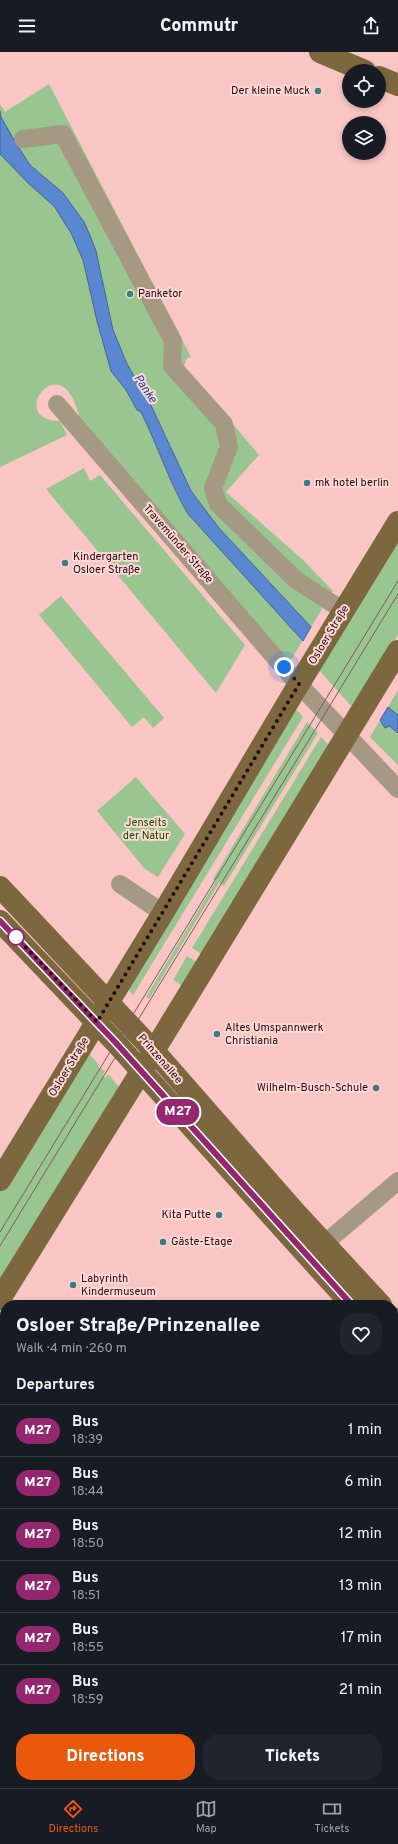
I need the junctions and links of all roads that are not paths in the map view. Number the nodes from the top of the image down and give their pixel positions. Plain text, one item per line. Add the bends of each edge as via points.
1 (320, 52) edge
2 (348, 64) edge
3 (386, 80) edge
4 (398, 85) edge
5 (22, 139) dead end
6 (57, 404) dead end
7 (398, 522) edge
8 (344, 610) junction
9 (398, 652) edge
10 (299, 684) junction
11 (346, 736) junction
12 (398, 789) edge
13 (120, 884) dead end
14 (2, 891) edge
15 (163, 914) junction
16 (0, 921) edge
17 (109, 1002) junction
18 (97, 1022) junction
19 (154, 1051) junction
20 (142, 1071) junction
21 (197, 1101) junction
22 (181, 1115) junction
23 (0, 1180) edge
24 (398, 1181) edge
25 (324, 1244) junction
26 (0, 1299) edge
27 (348, 1300) edge
28 (376, 1300) edge

1 - 2 main road
3 - 4 main road
5 - 8 street via 63,134 173,341 172,366 224,424 229,447 213,488 218,504 296,580
6 - 10 street, Travemünder Straße
7 - 8 main road, Osloer Straße
8 - 10 main road, Osloer Straße
9 - 11 main road
10 - 11 street, Travemünder Straße
10 - 15 main road, Osloer Straße
11 - 12 street, Travemünder Straße
11 - 19 main road
13 - 15 street
14 - 17 main road, Prinzenallee
15 - 17 main road, Osloer Straße
16 - 18 main road, Prinzenallee
17 - 18 main road, Osloer Straße
17 - 19 main road, Prinzenallee
18 - 20 main road, Prinzenallee
18 - 23 main road, Osloer Straße
19 - 20 main road
19 - 21 main road, Prinzenallee
20 - 22 main road, Prinzenallee
20 - 26 main road
21 - 22 street
21 - 25 main road, Prinzenallee
22 - 27 main road, Prinzenallee
24 - 25 street
25 - 28 main road, Prinzenallee

